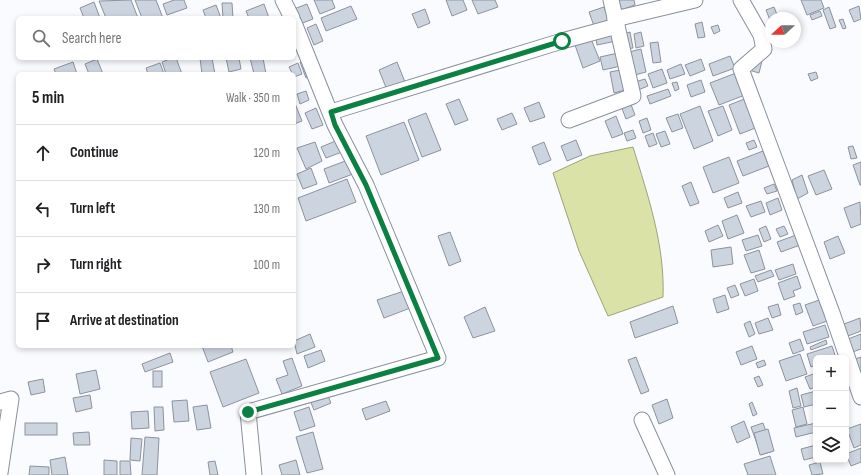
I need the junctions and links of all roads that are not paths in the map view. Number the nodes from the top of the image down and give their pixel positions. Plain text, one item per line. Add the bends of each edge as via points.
1 (283, 0) edge
2 (612, 0) edge
3 (695, 0) edge
4 (741, 0) edge
5 (291, 16) edge
6 (616, 23) junction
7 (296, 28) edge
8 (331, 112) junction
9 (569, 120) dead end
10 (861, 397) edge
11 (0, 402) edge
12 (642, 420) dead end
13 (0, 473) edge
14 (254, 475) edge
15 (667, 475) edge

1 - 5 street
2 - 6 street
3 - 6 street
4 - 10 street via 761,35 764,49 741,68
6 - 8 street
6 - 9 street via 633,96
7 - 8 street
8 - 14 street via 335,125 366,185 438,358 248,412
11 - 13 street via 11,399
12 - 15 street

